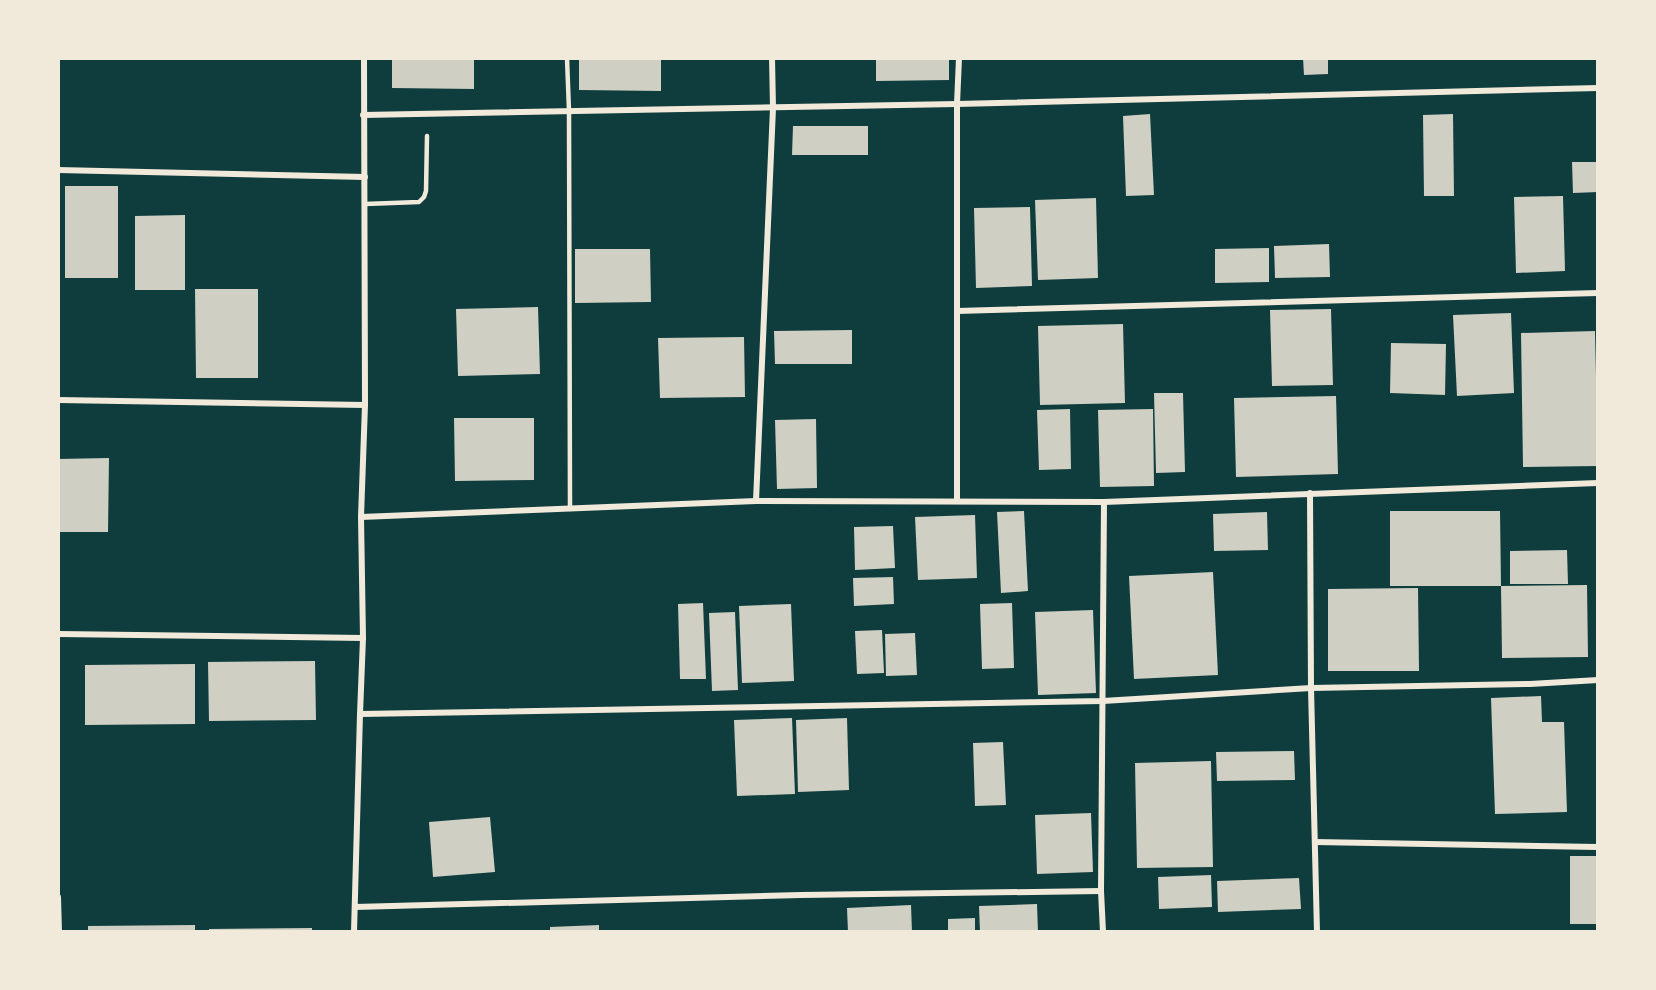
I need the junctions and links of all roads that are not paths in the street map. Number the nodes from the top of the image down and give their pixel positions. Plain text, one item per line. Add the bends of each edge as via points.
1 (364, 58) edge
2 (567, 58) edge
3 (772, 58) edge
4 (959, 58) edge
5 (1598, 88) edge
6 (957, 104) junction
7 (773, 108) junction
8 (569, 111) junction
9 (363, 115) junction
10 (427, 136) dead end
11 (58, 170) edge
12 (365, 177) junction
13 (365, 204) junction
14 (1598, 293) edge
15 (957, 310) junction
16 (58, 400) edge
17 (365, 405) junction
18 (1598, 483) edge
19 (1310, 493) junction
20 (756, 501) junction
21 (957, 501) junction
22 (1104, 502) junction
23 (570, 509) junction
24 (361, 517) junction
25 (58, 634) edge
26 (363, 638) junction
27 (1598, 680) edge
28 (1311, 688) junction
29 (1102, 701) junction
30 (360, 714) junction
31 (1315, 842) junction
32 (1598, 847) edge
33 (1101, 891) junction
34 (58, 897) edge
35 (355, 908) junction
36 (59, 932) edge
37 (354, 932) edge
38 (1103, 932) edge
39 (1317, 932) edge

1 - 9 street
2 - 8 lane
3 - 7 street
4 - 6 street
5 - 6 street
6 - 7 street
6 - 15 street
7 - 8 street
7 - 20 street
8 - 9 street
8 - 23 lane
9 - 12 street
10 - 13 lane via 424,198 419,202
11 - 12 street
12 - 13 street
13 - 17 street
14 - 15 street
15 - 21 street
16 - 17 street
17 - 24 street
18 - 19 street
19 - 22 street
19 - 28 street
20 - 21 street
20 - 23 street
21 - 22 street
22 - 29 street
23 - 24 street
24 - 26 street
25 - 26 street
26 - 30 street
27 - 28 street
28 - 29 street
28 - 31 street
29 - 30 street
29 - 33 street
30 - 35 street
31 - 32 street
31 - 39 street
33 - 35 street
33 - 38 street
34 - 36 street
35 - 37 street

